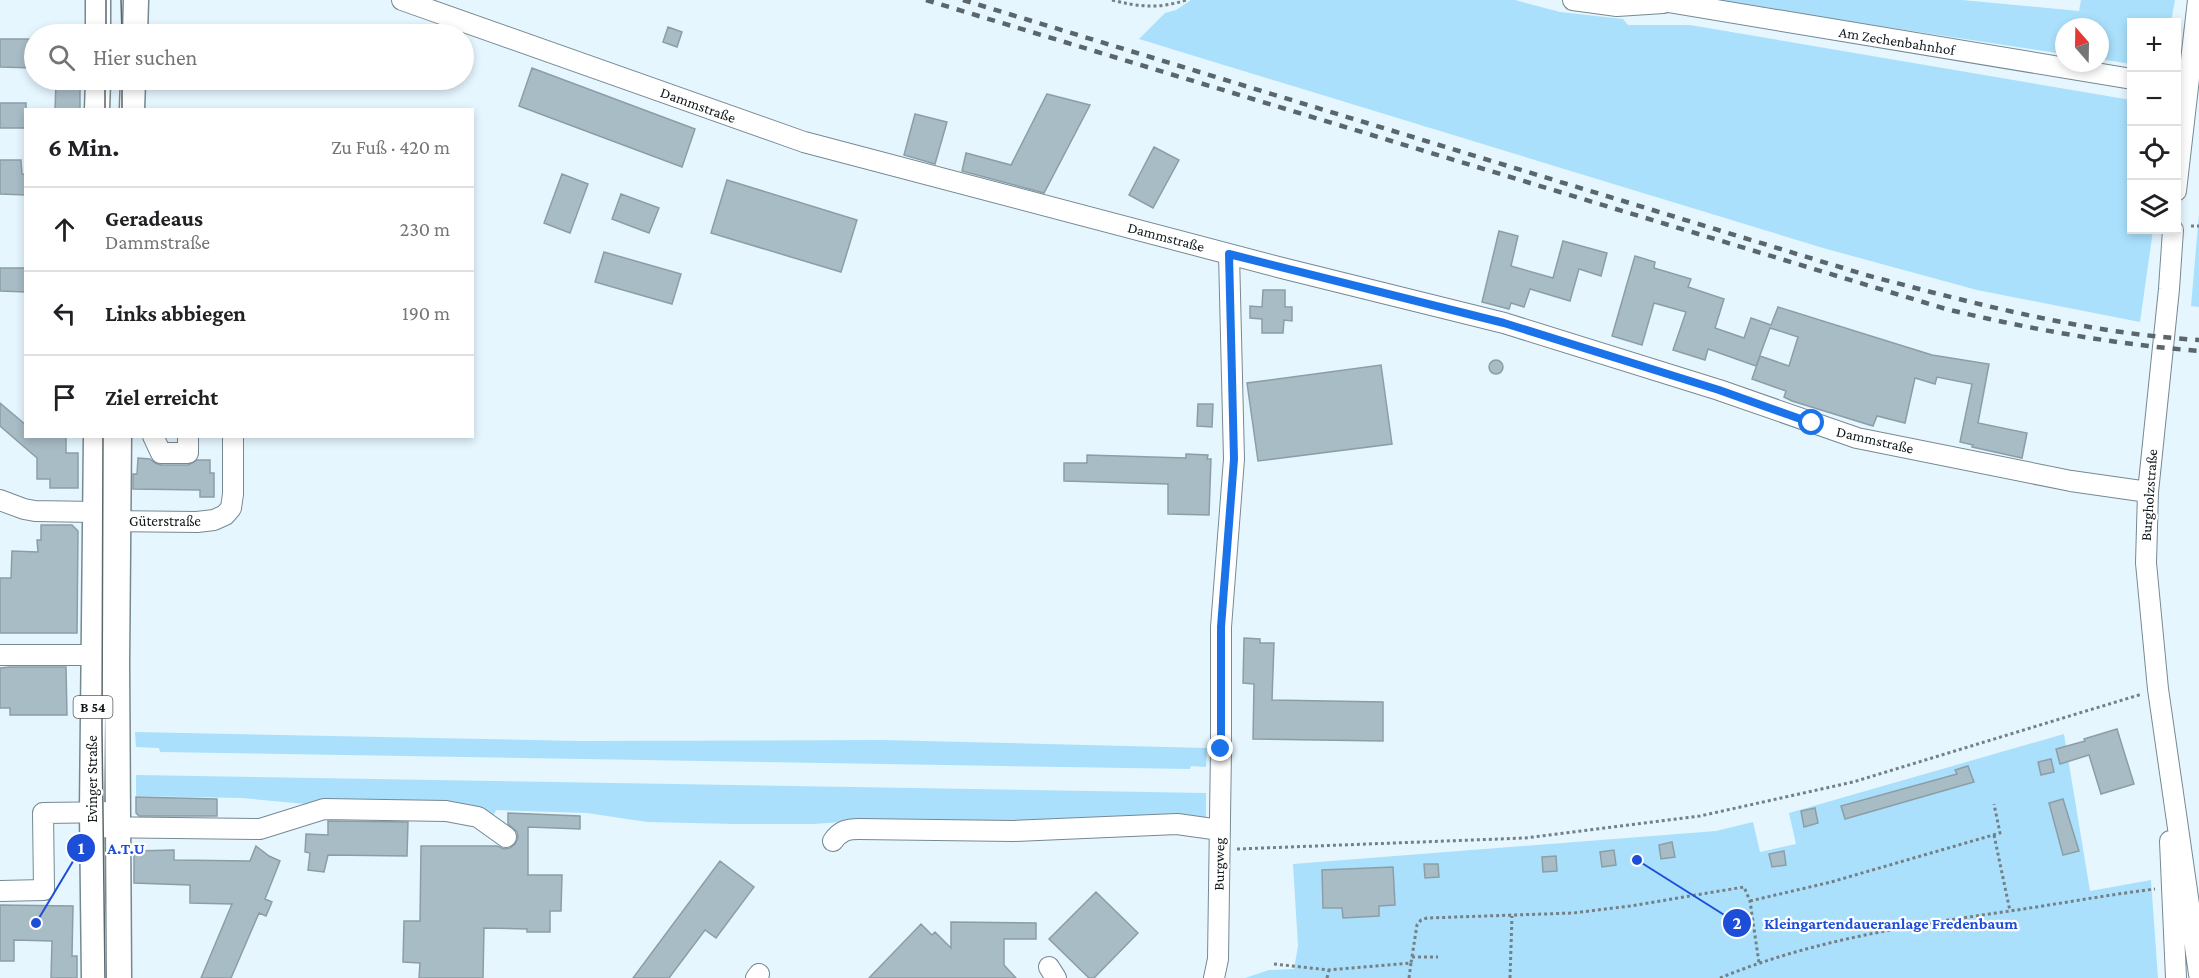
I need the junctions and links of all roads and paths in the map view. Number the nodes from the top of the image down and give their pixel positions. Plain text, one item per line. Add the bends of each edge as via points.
1 (98, 0) edge
2 (136, 0) edge
3 (402, 0) edge
4 (1112, 0) edge
5 (1186, 0) edge
6 (1573, 0) edge
7 (2198, 0) edge
8 (1660, 1) edge
9 (1699, 4) edge
10 (98, 24) edge
11 (135, 24) edge
12 (470, 24) edge
13 (474, 25) edge
14 (2127, 79) edge
15 (2182, 88) edge
16 (98, 90) edge
17 (133, 90) edge
18 (97, 108) edge
19 (132, 108) edge
20 (2177, 180) edge
21 (2199, 226) edge
22 (2181, 228) edge
23 (2180, 234) edge
24 (1229, 254) junction
25 (96, 438) edge
26 (119, 438) edge
27 (154, 438) edge
28 (188, 438) edge
29 (233, 438) edge
30 (2148, 492) junction
31 (0, 500) edge
32 (95, 517) junction
33 (119, 521) junction
34 (0, 655) edge
35 (93, 655) junction
36 (117, 655) junction
37 (2158, 689) junction
38 (1995, 804) dead end
39 (92, 820) junction
40 (118, 820) junction
41 (1994, 835) junction
42 (506, 837) dead end
43 (1219, 840) junction
44 (832, 841) dead end
45 (2179, 886) junction
46 (0, 891) edge
47 (1750, 901) junction
48 (2010, 911) junction
49 (1512, 916) junction
50 (1412, 957) junction
51 (1438, 957) dead end
52 (1411, 963) junction
53 (1759, 963) junction
54 (1274, 964) dead end
55 (1329, 970) junction
56 (2199, 974) edge
57 (94, 978) edge
58 (119, 978) edge
59 (1214, 978) edge
60 (1327, 978) edge
61 (1409, 978) edge
62 (1510, 978) edge
63 (1720, 978) edge
64 (2176, 978) edge

1 - 10 main road
2 - 11 main road
3 - 12 street, Dammstraße
4 - 5 path via 1134,6 1168,7
6 - 8 street, Am Zechenbahnhof via 1617,6
7 - 15 street
8 - 9 street, Am Zechenbahnhof
9 - 14 street, Am Zechenbahnhof
13 - 24 street, Dammstraße via 804,142
15 - 20 street
16 - 18 main road
17 - 19 main road
21 - 22 path
23 - 30 street, Burgholzstraße via 2169,289
24 - 30 street, Dammstraße via 1504,323 1857,438 2071,481
24 - 43 street, Burgweg via 1234,459 1221,627
25 - 32 main road, Evinger Straße / B 54
26 - 33 main road, Evinger Straße / B 54
27 - 28 street via 161,453 188,453
29 - 33 street, Güterstraße via 233,494 231,508 225,515 197,522
30 - 37 street, Burgholzstraße via 2146,563
31 - 32 street, Güterstraße via 35,512
32 - 33 street, Güterstraße
32 - 35 main road, Evinger Straße / B 54
33 - 36 main road, Evinger Straße / B 54
34 - 35 street
35 - 36 street
35 - 39 main road, Evinger Straße / B 54
36 - 40 main road, Evinger Straße / B 54
37 - 43 path via 1853,782 1700,816 1525,838 1356,846
37 - 45 street, Burgholzstraße via 2169,760
38 - 41 path via 2000,833
39 - 40 street
39 - 46 street via 43,813 44,890
39 - 57 main road, Evinger Straße / B 54
40 - 42 street via 260,829 324,809 446,811 478,817
40 - 58 main road, Evinger Straße / B 54
41 - 47 path
41 - 48 path
43 - 44 street via 1177,824 1025,830 846,829
43 - 59 street, Burgweg via 1218,959
45 - 48 path
45 - 56 street, Burgholzstraße
45 - 64 street, Burgholzstraße
47 - 49 path via 1744,887 1630,906
47 - 53 path
48 - 53 path via 1851,938
49 - 50 path via 1421,920
49 - 62 path
50 - 51 path
50 - 52 path
52 - 55 path
52 - 61 path
53 - 63 path
54 - 55 path
55 - 60 path

